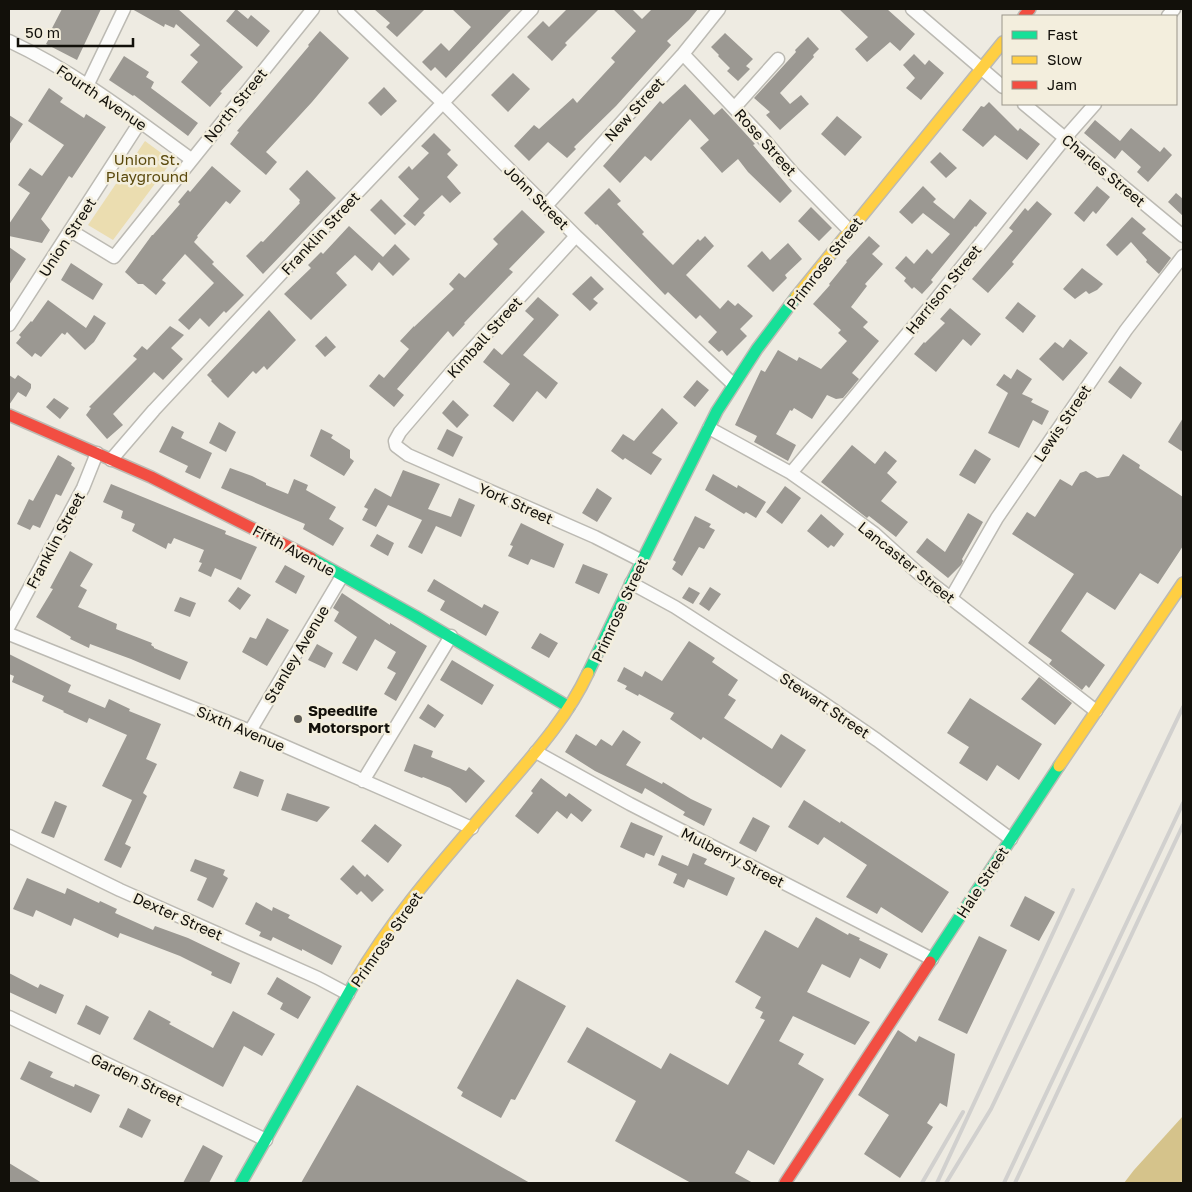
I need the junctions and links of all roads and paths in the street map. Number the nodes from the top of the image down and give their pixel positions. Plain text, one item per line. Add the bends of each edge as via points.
1 (124, 9) edge
2 (314, 9) edge
3 (344, 9) edge
4 (532, 9) edge
5 (719, 9) edge
6 (912, 9) edge
7 (9, 41) edge
8 (1002, 43) edge
9 (683, 54) junction
10 (778, 60) dead end
11 (981, 69) junction
12 (88, 84) junction
13 (1002, 86) edge
14 (443, 103) junction
15 (1025, 105) edge
16 (1094, 105) edge
17 (735, 108) junction
18 (140, 122) junction
19 (1065, 138) junction
20 (191, 159) junction
21 (546, 206) junction
22 (849, 230) junction
23 (71, 231) junction
24 (576, 236) junction
25 (1183, 236) edge
26 (1183, 256) edge
27 (9, 326) edge
28 (733, 384) junction
29 (9, 415) edge
30 (709, 428) junction
31 (395, 441) joint
32 (98, 454) junction
33 (112, 460) junction
34 (791, 473) junction
35 (642, 561) junction
36 (342, 576) junction
37 (1183, 582) edge
38 (631, 583) junction
39 (951, 598) junction
40 (9, 626) edge
41 (9, 634) edge
42 (451, 636) junction
43 (569, 707) junction
44 (1096, 711) junction
45 (250, 731) junction
46 (536, 752) junction
47 (363, 780) junction
48 (472, 828) junction
49 (9, 836) edge
50 (1011, 839) junction
51 (932, 958) junction
52 (348, 994) junction
53 (9, 1017) edge
54 (266, 1140) junction
55 (241, 1183) edge
56 (785, 1183) edge

1 - 12 street
2 - 20 street, North Street
3 - 14 street, John Street
4 - 14 street, Franklin Street
5 - 9 street, New Street
6 - 11 street
7 - 12 street, Fourth Avenue
8 - 11 main road, Primrose Street
9 - 17 street, Rose Street
9 - 21 street, New Street
10 - 17 street
11 - 13 street
11 - 22 main road, Primrose Street
12 - 18 street, Fourth Avenue
14 - 21 street, John Street
14 - 33 street, Franklin Street via 154,410
15 - 19 street, Charles Street
16 - 19 street, Harrison Street
17 - 22 street, Rose Street
18 - 20 street, Fourth Avenue
18 - 23 street, Union Street
19 - 25 street, Charles Street
19 - 34 street, Harrison Street
20 - 23 street, North Street via 114,257
21 - 24 street, John Street
22 - 28 main road, Primrose Street
23 - 27 street, Union Street
24 - 28 street, John Street
24 - 31 street, Kimball Street via 453,370
26 - 39 street, Lewis Street via 1126,330 997,518
28 - 30 main road, Primrose Street
29 - 32 main road, Fifth Avenue
30 - 34 street, Lancaster Street
30 - 35 main road, Primrose Street
31 - 35 street, York Street via 396,446 408,455
32 - 33 main road, Fifth Avenue
32 - 40 street, Franklin Street
33 - 36 main road, Fifth Avenue via 268,535
34 - 39 street, Lancaster Street via 874,533
35 - 38 main road, Primrose Street
36 - 42 main road, Fifth Avenue
36 - 45 street, Stanley Avenue
37 - 44 main road, Hale Street
38 - 43 main road, Primrose Street
38 - 50 street, Stewart Street via 675,606 816,698
39 - 44 street, Lancaster Street
41 - 45 street, Sixth Avenue
42 - 43 main road, Fifth Avenue
42 - 47 street
43 - 46 main road, Primrose Street
44 - 50 main road, Hale Street
45 - 47 street, Sixth Avenue
46 - 48 main road, Primrose Street
46 - 51 street, Mulberry Street via 787,886
47 - 48 street, Sixth Avenue
48 - 52 main road, Primrose Street via 393,924
49 - 52 street, Dexter Street
50 - 51 main road, Hale Street
51 - 56 main road, Hale Street
52 - 54 main road, Primrose Street
53 - 54 street, Garden Street
54 - 55 main road, Primrose Street

